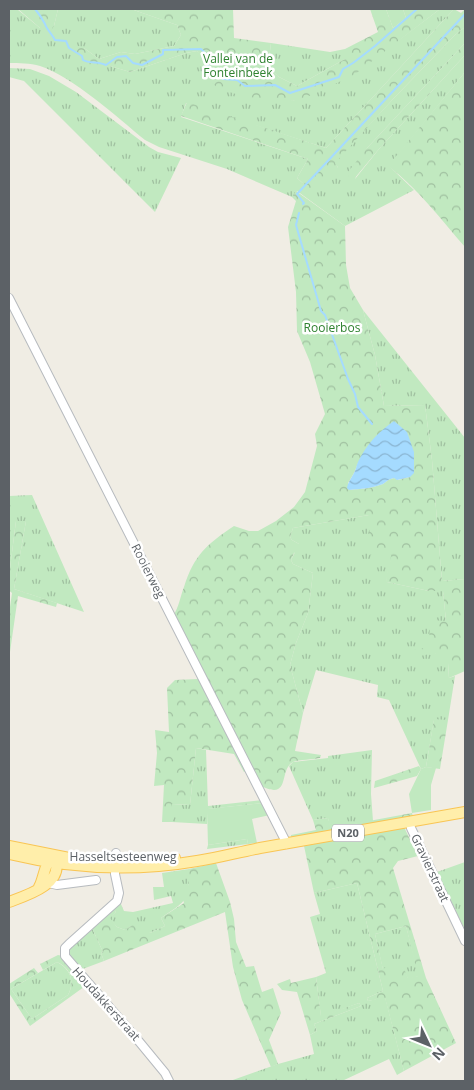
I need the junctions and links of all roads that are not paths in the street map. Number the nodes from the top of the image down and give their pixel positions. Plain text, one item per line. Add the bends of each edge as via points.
1 (9, 298) edge
2 (465, 812) edge
3 (410, 822) junction
4 (286, 844) junction
5 (9, 846) edge
6 (9, 854) edge
7 (116, 860) junction
8 (52, 861) junction
9 (96, 880) dead end
10 (45, 883) junction
11 (9, 902) edge
12 (465, 941) edge
13 (169, 1081) edge

1 - 4 street, Rooierweg
2 - 3 main road, Hasseltsesteenweg / N20
3 - 4 main road, Hasseltsesteenweg / N20
3 - 12 street, Gravierstraat
4 - 7 main road, Hasseltsesteenweg / N20 via 172,865
5 - 8 main road, Hasseltsesteenweg / N20
6 - 8 main road, Hasseltsesteenweg / N20
7 - 8 main road, Hasseltsesteenweg / N20
7 - 13 street, Houdakkerstraat via 118,901 69,944 65,956
8 - 10 main road via 54,872
9 - 10 street via 57,885
10 - 11 main road via 36,892

